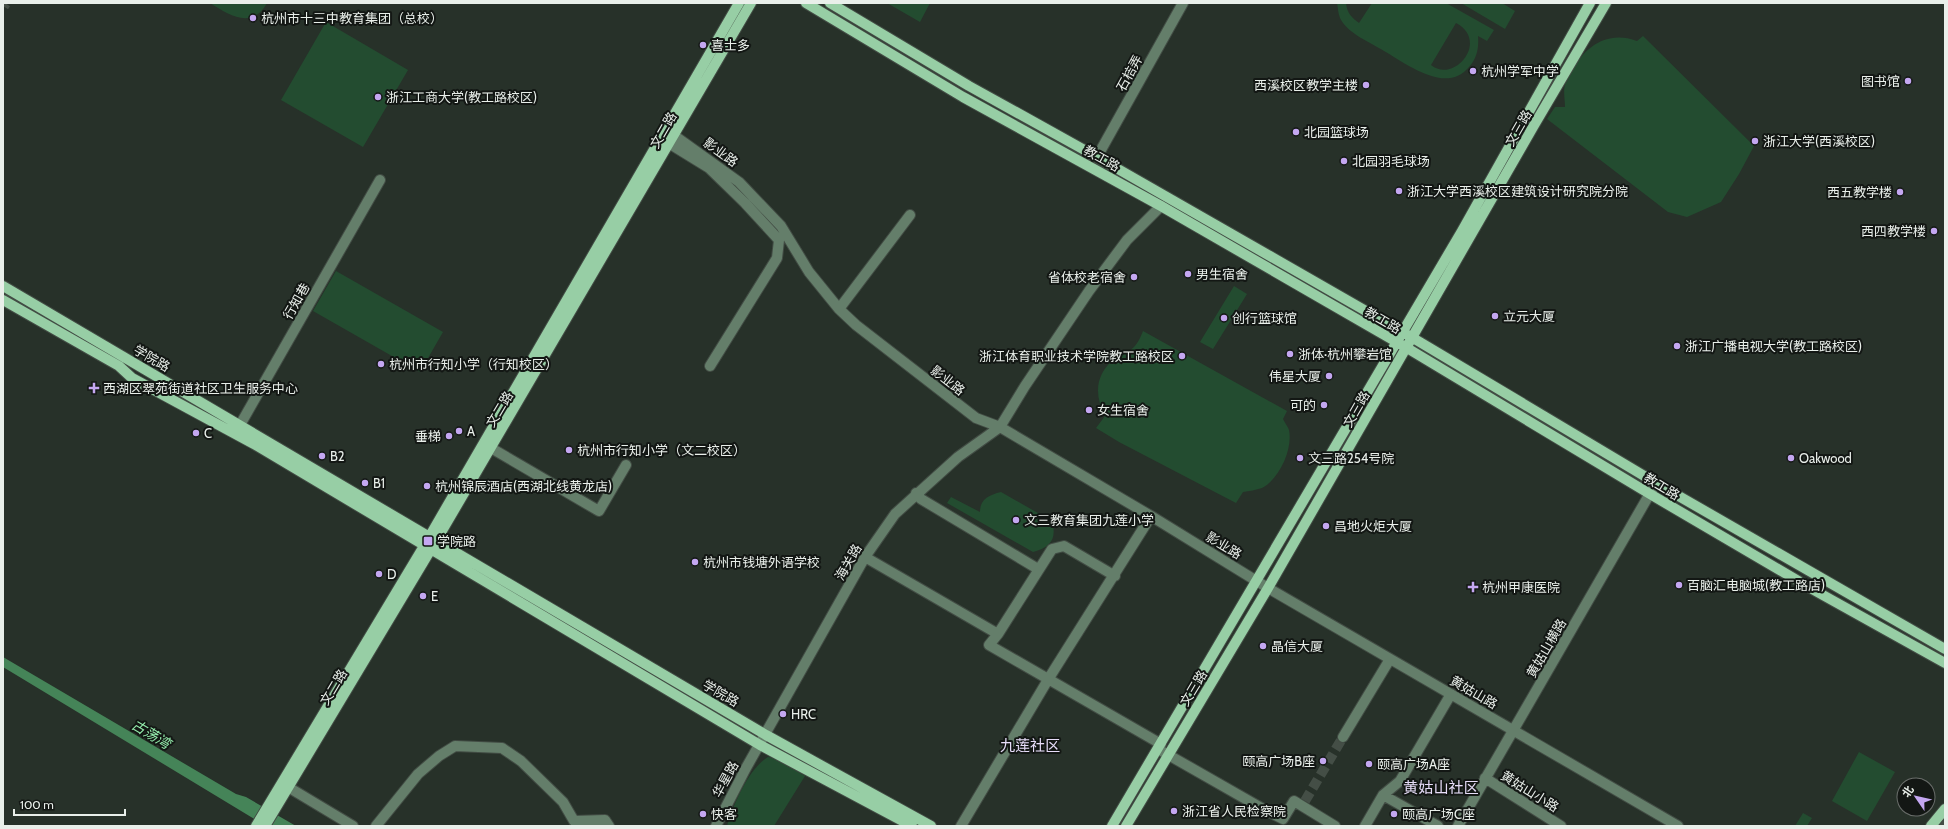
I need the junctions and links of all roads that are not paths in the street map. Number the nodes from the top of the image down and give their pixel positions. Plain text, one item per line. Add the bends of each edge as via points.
1 (739, 3) edge
2 (751, 3) edge
3 (806, 3) edge
4 (830, 3) edge
5 (1183, 3) edge
6 (1590, 3) edge
7 (1606, 3) edge
8 (672, 140) junction
9 (1097, 157) junction
10 (380, 180) dead end
11 (1161, 206) junction
12 (910, 214) dead end
13 (3, 286) edge
14 (3, 300) edge
15 (839, 309) junction
16 (1402, 332) junction
17 (1413, 338) junction
18 (1396, 342) junction
19 (1407, 348) junction
20 (710, 366) dead end
21 (1000, 427) junction
22 (238, 430) junction
23 (491, 448) junction
24 (626, 465) dead end
25 (1656, 483) junction
26 (916, 493) junction
27 (1650, 494) junction
28 (1151, 516) junction
29 (430, 543) junction
30 (865, 556) junction
31 (1038, 569) junction
32 (1115, 576) junction
33 (1257, 580) junction
34 (1268, 588) junction
35 (998, 634) junction
36 (1945, 649) edge
37 (1390, 659) junction
38 (1945, 663) edge
39 (1049, 678) junction
40 (1451, 694) junction
41 (1514, 731) junction
42 (766, 735) junction
43 (1343, 737) tunnel mouth
44 (760, 745) junction
45 (1159, 747) junction
46 (1168, 755) junction
47 (1485, 778) junction
48 (288, 787) junction
49 (1383, 795) junction
50 (271, 808) junction
51 (1945, 809) edge
52 (259, 826) edge
53 (353, 826) edge
54 (376, 826) edge
55 (609, 826) edge
56 (716, 826) edge
57 (912, 826) edge
58 (931, 826) edge
59 (961, 826) edge
60 (1112, 826) edge
61 (1126, 826) edge
62 (1335, 826) edge
63 (1365, 826) edge
64 (1438, 826) edge
65 (1458, 826) edge
66 (1561, 826) edge
67 (1678, 826) edge
68 (1931, 826) edge

1 - 29 main road, 文二路
2 - 8 main road, 文二路
3 - 11 main road, 教工路 via 964,97
4 - 9 main road, 教工路
5 - 9 street, 石桔弄
6 - 16 main road, 文三路
7 - 17 main road, 文三路
8 - 15 street, 影业路 via 739,182 781,226 809,272
8 - 20 street via 709,168 779,240 777,258
8 - 23 main road, 文二路
9 - 16 main road, 教工路
10 - 22 street, 行知巷
11 - 18 main road, 教工路
11 - 21 street via 1127,240 1089,291
12 - 15 street
13 - 22 main road, 学院路
14 - 22 main road, 学院路 via 119,366 132,378
15 - 21 street, 影业路 via 976,418
16 - 17 main road, 教工路
16 - 18 main road, 文三路
17 - 19 main road, 文三路
17 - 25 main road, 教工路
18 - 19 main road, 教工路
18 - 33 main road, 文三路
19 - 27 main road, 教工路
19 - 34 main road, 文三路
21 - 26 street, 海关路 via 958,457
21 - 28 street, 影业路
22 - 29 main road, 学院路 via 352,502
23 - 24 street via 599,511
23 - 29 main road, 文二路
25 - 27 street, 黄姑山横路
25 - 36 main road, 教工路
26 - 30 street, 海关路 via 895,514
26 - 31 street via 921,499
27 - 38 main road, 教工路
27 - 41 street, 黄姑山横路
28 - 32 street
28 - 33 street, 影业路
29 - 42 main road, 学院路
29 - 44 main road, 学院路
29 - 48 main road, 文二路
29 - 50 main road, 文二路
30 - 35 street
30 - 42 street, 海关路
31 - 32 street via 1052,549 1064,546
31 - 35 street
32 - 39 street
33 - 34 street, 黄姑山路
33 - 45 main road, 文三路
34 - 37 street, 黄姑山路
34 - 46 main road, 文三路
35 - 39 street via 989,645
37 - 40 street, 黄姑山路
37 - 43 street
39 - 45 street
39 - 59 street
40 - 41 street, 黄姑山路
40 - 49 street via 1400,781
41 - 47 street, 黄姑山横路
41 - 67 street, 黄姑山路
42 - 44 street, 海关路
42 - 58 main road, 学院路
44 - 56 street, 华星路
44 - 57 main road, 学院路
45 - 46 street
45 - 60 main road, 文三路
46 - 61 main road, 文三路
46 - 62 street via 1283,819 1294,801 1303,804
47 - 65 street, 黄姑山横路
47 - 66 street, 黄姑山小路
48 - 50 main road, 文二路
48 - 53 street
49 - 63 street
49 - 64 street
50 - 52 main road, 文二路
51 - 68 main road
54 - 55 street via 418,774 455,746 502,748 521,761 563,802 574,821 605,820

